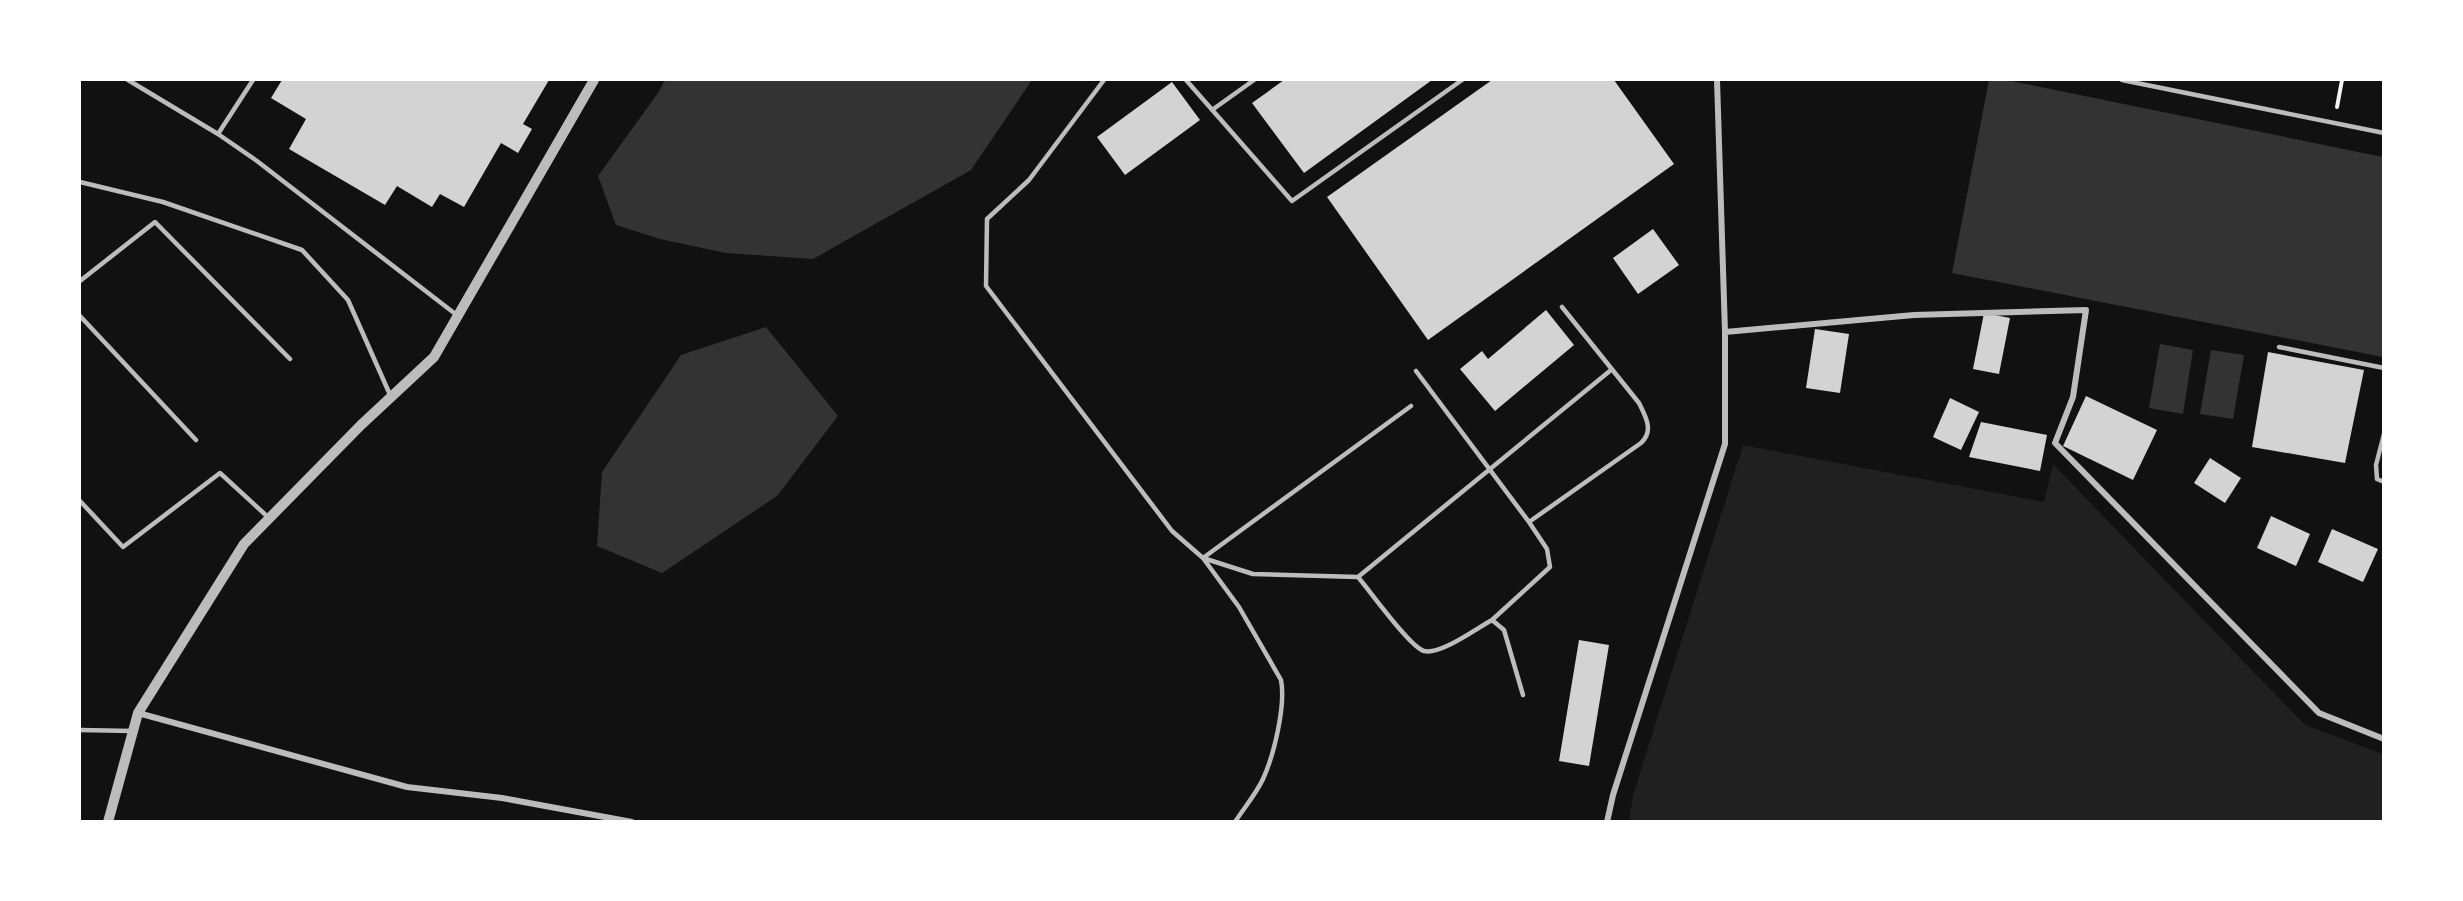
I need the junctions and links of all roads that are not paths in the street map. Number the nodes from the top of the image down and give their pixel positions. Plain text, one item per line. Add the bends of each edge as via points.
1 (128, 80) edge
2 (253, 80) edge
3 (594, 80) edge
4 (1104, 80) edge
5 (1186, 80) edge
6 (1254, 80) edge
7 (1462, 80) edge
8 (1717, 80) edge
9 (2122, 80) edge
10 (2165, 80) edge
11 (2165, 88) junction
12 (1212, 110) junction
13 (2384, 133) edge
14 (218, 134) junction
15 (80, 182) edge
16 (80, 281) edge
17 (1562, 307) dead end
18 (80, 316) edge
19 (458, 316) junction
20 (1725, 332) junction
21 (2279, 347) dead end
22 (290, 359) dead end
23 (2384, 368) edge
24 (1611, 370) junction
25 (1416, 371) dead end
26 (391, 397) junction
27 (1411, 406) dead end
28 (2384, 434) edge
29 (196, 440) dead end
30 (1490, 470) junction
31 (2384, 482) edge
32 (80, 501) edge
33 (269, 518) junction
34 (1529, 522) junction
35 (1203, 558) junction
36 (1358, 577) junction
37 (1492, 620) junction
38 (1523, 695) dead end
39 (138, 713) junction
40 (80, 730) edge
41 (132, 731) junction
42 (2384, 739) edge
43 (108, 822) edge
44 (632, 822) edge
45 (1235, 822) edge
46 (1607, 822) edge

1 - 14 lane
2 - 14 lane
3 - 19 street
4 - 35 lane via 1029,180 987,219 986,286 1172,531
5 - 12 lane
6 - 12 lane
7 - 12 lane via 1292,201
8 - 20 street
9 - 11 lane
10 - 11 lane
11 - 13 lane
14 - 19 lane
15 - 26 lane via 163,202 303,250 348,300
16 - 22 lane via 154,222
17 - 24 lane
18 - 29 lane
19 - 26 street via 434,357
20 - 42 street via 1914,315 2086,310 2073,397 2055,443 2319,713
20 - 46 street via 1725,444
21 - 23 lane
24 - 30 lane
24 - 34 lane via 1639,403 1649,431 1647,438
25 - 30 lane
26 - 33 street
27 - 35 lane
28 - 31 lane via 2376,465 2377,479
30 - 34 lane
30 - 36 lane
32 - 33 lane via 123,547 220,472
33 - 39 street via 244,544
34 - 37 lane via 1547,549 1550,567
35 - 36 lane via 1253,574
35 - 45 lane via 1239,607 1281,680 1284,693 1263,779
36 - 37 lane via 1412,642 1425,651 1440,649
37 - 38 lane via 1504,630
39 - 41 street
39 - 44 street via 406,787 502,798
40 - 41 lane
41 - 43 street

